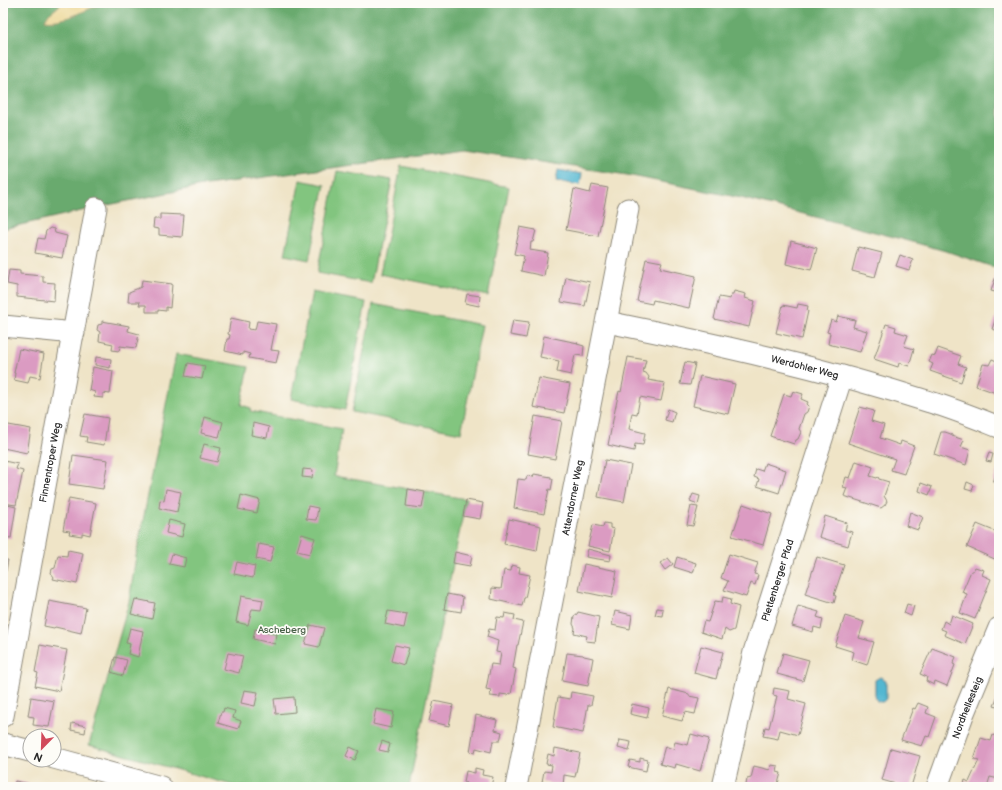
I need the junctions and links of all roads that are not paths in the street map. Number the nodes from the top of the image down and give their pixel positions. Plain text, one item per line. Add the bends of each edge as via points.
1 (96, 208) dead end
2 (628, 208) dead end
3 (607, 322) junction
4 (3, 326) edge
5 (74, 333) junction
6 (842, 376) junction
7 (999, 426) edge
8 (999, 628) edge
9 (3, 716) edge
10 (3, 744) edge
11 (22, 749) edge
12 (62, 760) edge
13 (161, 787) edge
14 (516, 787) edge
15 (723, 787) edge
16 (937, 787) edge

1 - 5 street, Finnentroper Weg
2 - 3 street, Attendorner Weg
3 - 6 street, Werdohler Weg via 698,340
3 - 14 street, Attendorner Weg
4 - 5 street
5 - 9 street, Finnentroper Weg
6 - 7 street, Werdohler Weg via 931,402
6 - 15 street, Plettenberger Pfad via 754,652
8 - 16 street, Nordhellesteig
10 - 11 street
12 - 13 street

